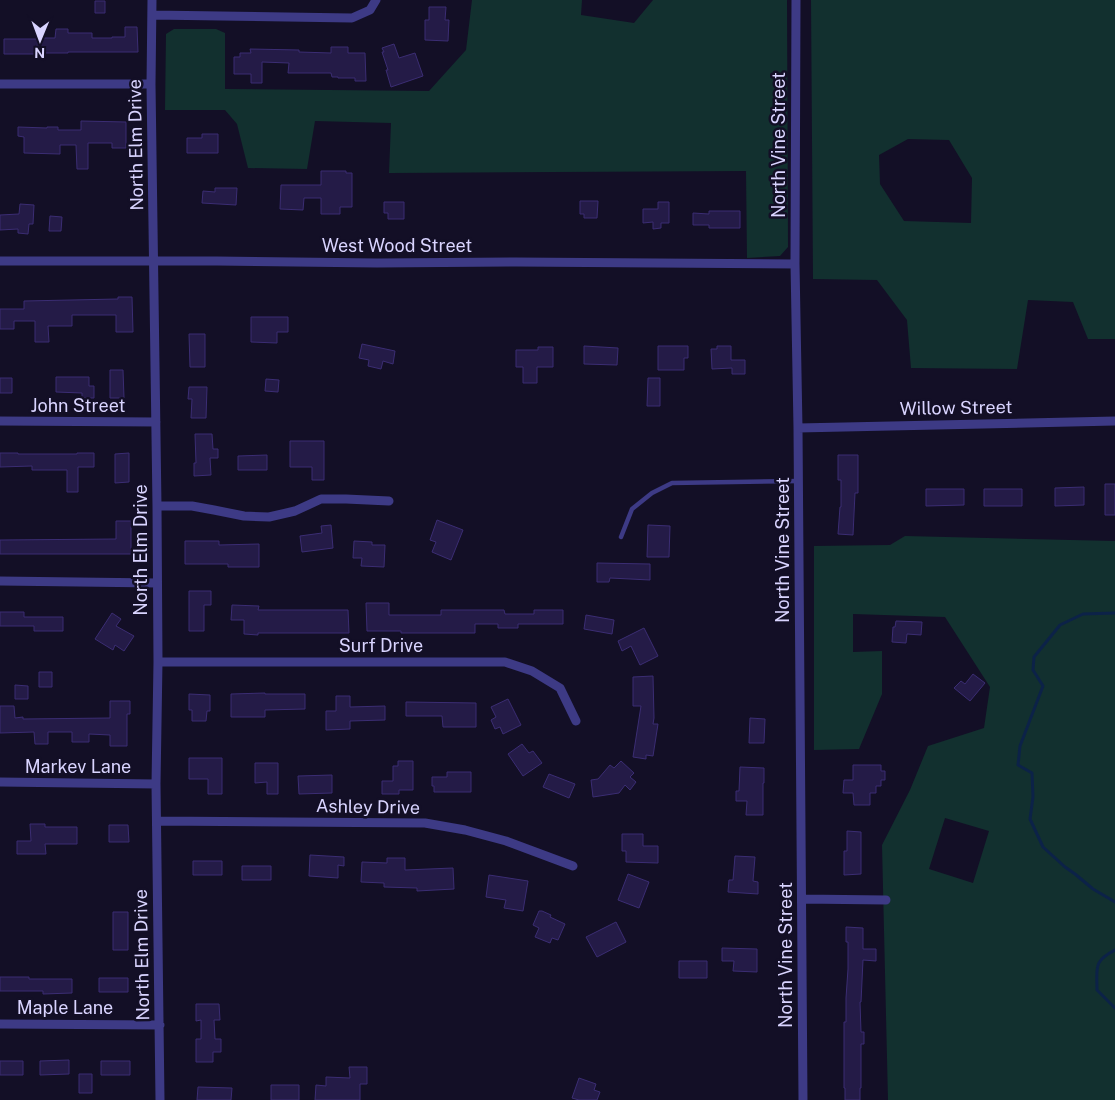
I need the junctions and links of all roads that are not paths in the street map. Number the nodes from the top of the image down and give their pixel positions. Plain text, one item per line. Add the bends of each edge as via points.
1 (152, 0) edge
2 (376, 0) edge
3 (796, 0) edge
4 (152, 15) junction
5 (0, 84) edge
6 (151, 84) junction
7 (0, 261) edge
8 (154, 261) junction
9 (795, 264) junction
10 (1115, 420) edge
11 (0, 421) edge
12 (156, 422) junction
13 (798, 428) junction
14 (799, 481) junction
15 (388, 501) dead end
16 (157, 506) junction
17 (621, 537) dead end
18 (0, 581) edge
19 (157, 584) junction
20 (158, 662) junction
21 (576, 721) dead end
22 (0, 782) edge
23 (156, 784) junction
24 (157, 821) junction
25 (573, 866) dead end
26 (802, 899) junction
27 (886, 900) dead end
28 (0, 1024) edge
29 (160, 1025) junction
30 (160, 1100) edge
31 (803, 1100) edge

1 - 4 street, North Elm Drive
2 - 4 street via 370,10 352,18
3 - 9 street, North Vine Street
4 - 6 street, North Elm Drive
5 - 6 street
6 - 8 street, North Elm Drive
7 - 8 street, West Wood Street
8 - 9 street, West Wood Street
8 - 12 street, North Elm Drive
9 - 13 street, North Vine Street
10 - 13 street, Willow Street
11 - 12 street, John Street
12 - 16 street, North Elm Drive
13 - 14 street, North Vine Street
14 - 17 lane via 672,484 652,493 632,509
14 - 26 street, North Vine Street
15 - 16 street via 320,499 295,511 269,517 244,516 192,506
16 - 19 street, North Elm Drive
18 - 19 street
19 - 20 street, North Elm Drive
20 - 21 street, Surf Drive via 505,662 532,671 560,688
20 - 23 street, North Elm Drive
22 - 23 street, Markev Lane
23 - 24 street, North Elm Drive
24 - 25 street, Ashley Drive via 425,823 506,841
24 - 29 street, North Elm Drive
26 - 27 street
26 - 31 street, North Vine Street
28 - 29 street, Maple Lane
29 - 30 street, North Elm Drive

